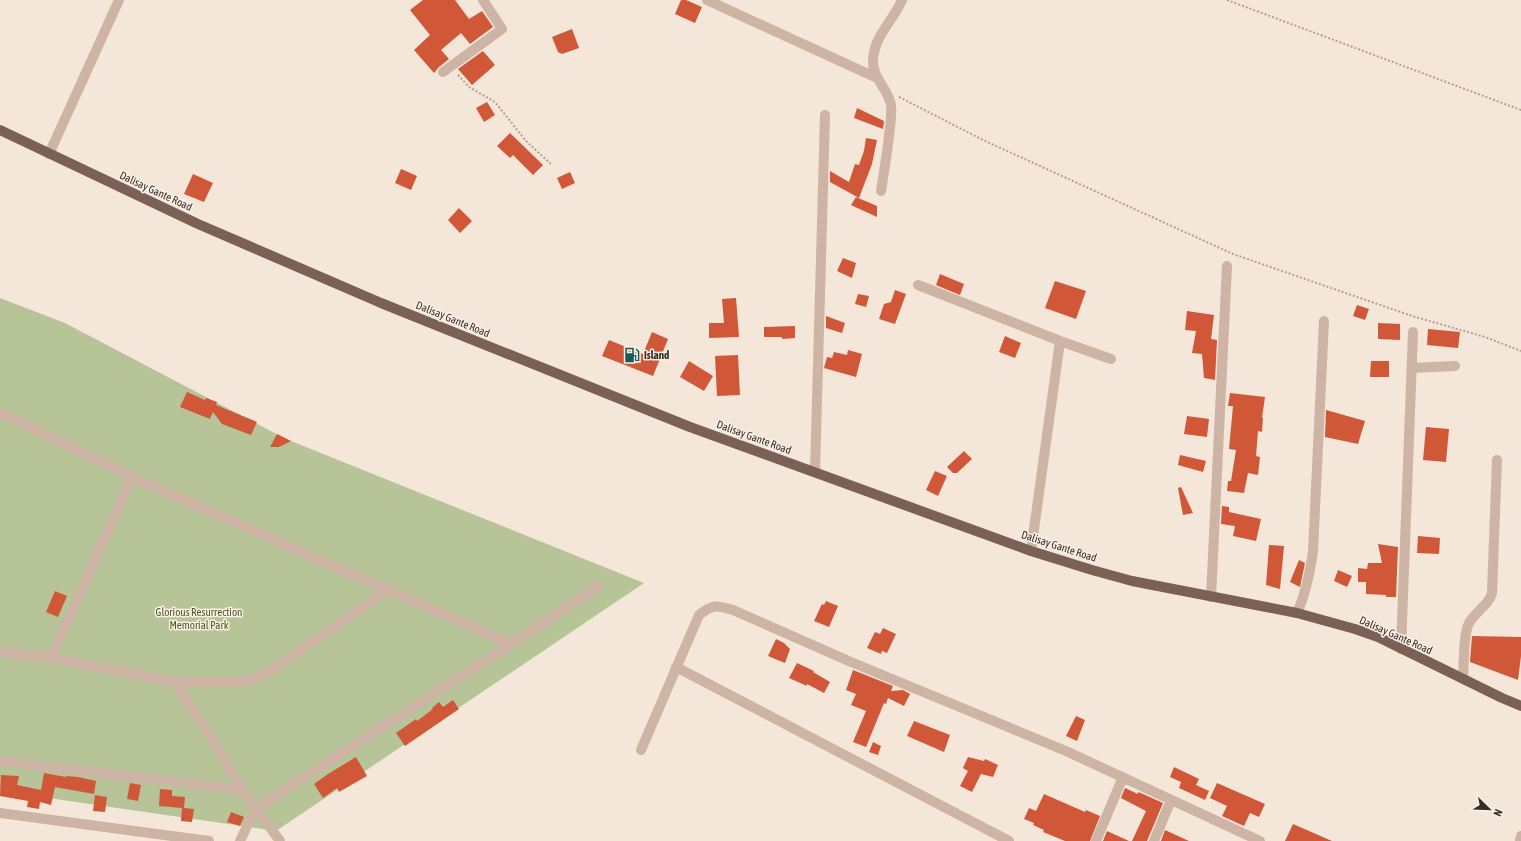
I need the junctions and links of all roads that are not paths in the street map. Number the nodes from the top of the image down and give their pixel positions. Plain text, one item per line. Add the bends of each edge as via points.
1 (119, 0) edge
2 (482, 0) edge
3 (707, 0) edge
4 (902, 0) edge
5 (446, 70) road end
6 (877, 78) junction
7 (825, 115) dead end
8 (0, 130) edge
9 (49, 154) junction
10 (881, 191) dead end
11 (1227, 266) dead end
12 (918, 285) dead end
13 (1324, 321) dead end
14 (1413, 332) dead end
15 (1060, 341) junction
16 (1111, 359) dead end
17 (1455, 366) dead end
18 (1412, 368) junction
19 (0, 412) edge
20 (1497, 460) dead end
21 (815, 472) junction
22 (132, 477) junction
23 (1032, 551) junction
24 (599, 586) dead end
25 (386, 590) junction
26 (1211, 597) junction
27 (1297, 613) junction
28 (511, 644) junction
29 (1401, 649) junction
30 (0, 651) edge
31 (51, 658) junction
32 (676, 667) junction
33 (1463, 679) junction
34 (174, 682) junction
35 (1521, 706) edge
36 (641, 750) dead end
37 (0, 761) edge
38 (1123, 777) junction
39 (242, 790) junction
40 (1171, 800) junction
41 (255, 809) junction
42 (0, 813) edge
43 (1521, 836) edge
44 (209, 841) edge
45 (240, 841) edge
46 (280, 841) edge
47 (1009, 841) edge
48 (1096, 841) edge
49 (1154, 841) edge
50 (1260, 841) edge
51 (1520, 841) edge

1 - 9 street
2 - 5 street via 502,29
3 - 6 street
4 - 6 street via 897,12 881,34 875,50 873,68
6 - 10 street via 886,91 891,105
7 - 21 street
8 - 9 main road, Dalisay Gante Road
9 - 21 main road, Dalisay Gante Road via 198,224 381,303 690,427
11 - 26 street
12 - 15 street
13 - 27 street via 1313,551 1304,596
14 - 18 street
15 - 16 street
15 - 23 street
17 - 18 street
18 - 29 street
19 - 22 street
20 - 33 street via 1492,593 1468,627
21 - 23 main road, Dalisay Gante Road
22 - 25 street
22 - 31 street
23 - 26 main road, Dalisay Gante Road via 1132,581
24 - 28 street
25 - 28 street
25 - 34 street via 275,668 258,677 241,682
26 - 27 main road, Dalisay Gante Road
27 - 29 main road, Dalisay Gante Road via 1355,629
28 - 41 street
29 - 33 main road, Dalisay Gante Road
30 - 31 street
31 - 34 street
32 - 36 street
32 - 38 street via 699,615 709,607 719,606
32 - 47 street
33 - 35 main road, Dalisay Gante Road
34 - 39 street
37 - 39 street
38 - 40 street
38 - 48 street
39 - 41 street
40 - 49 street
40 - 50 street
41 - 45 street
41 - 46 street
42 - 44 street
43 - 51 street

